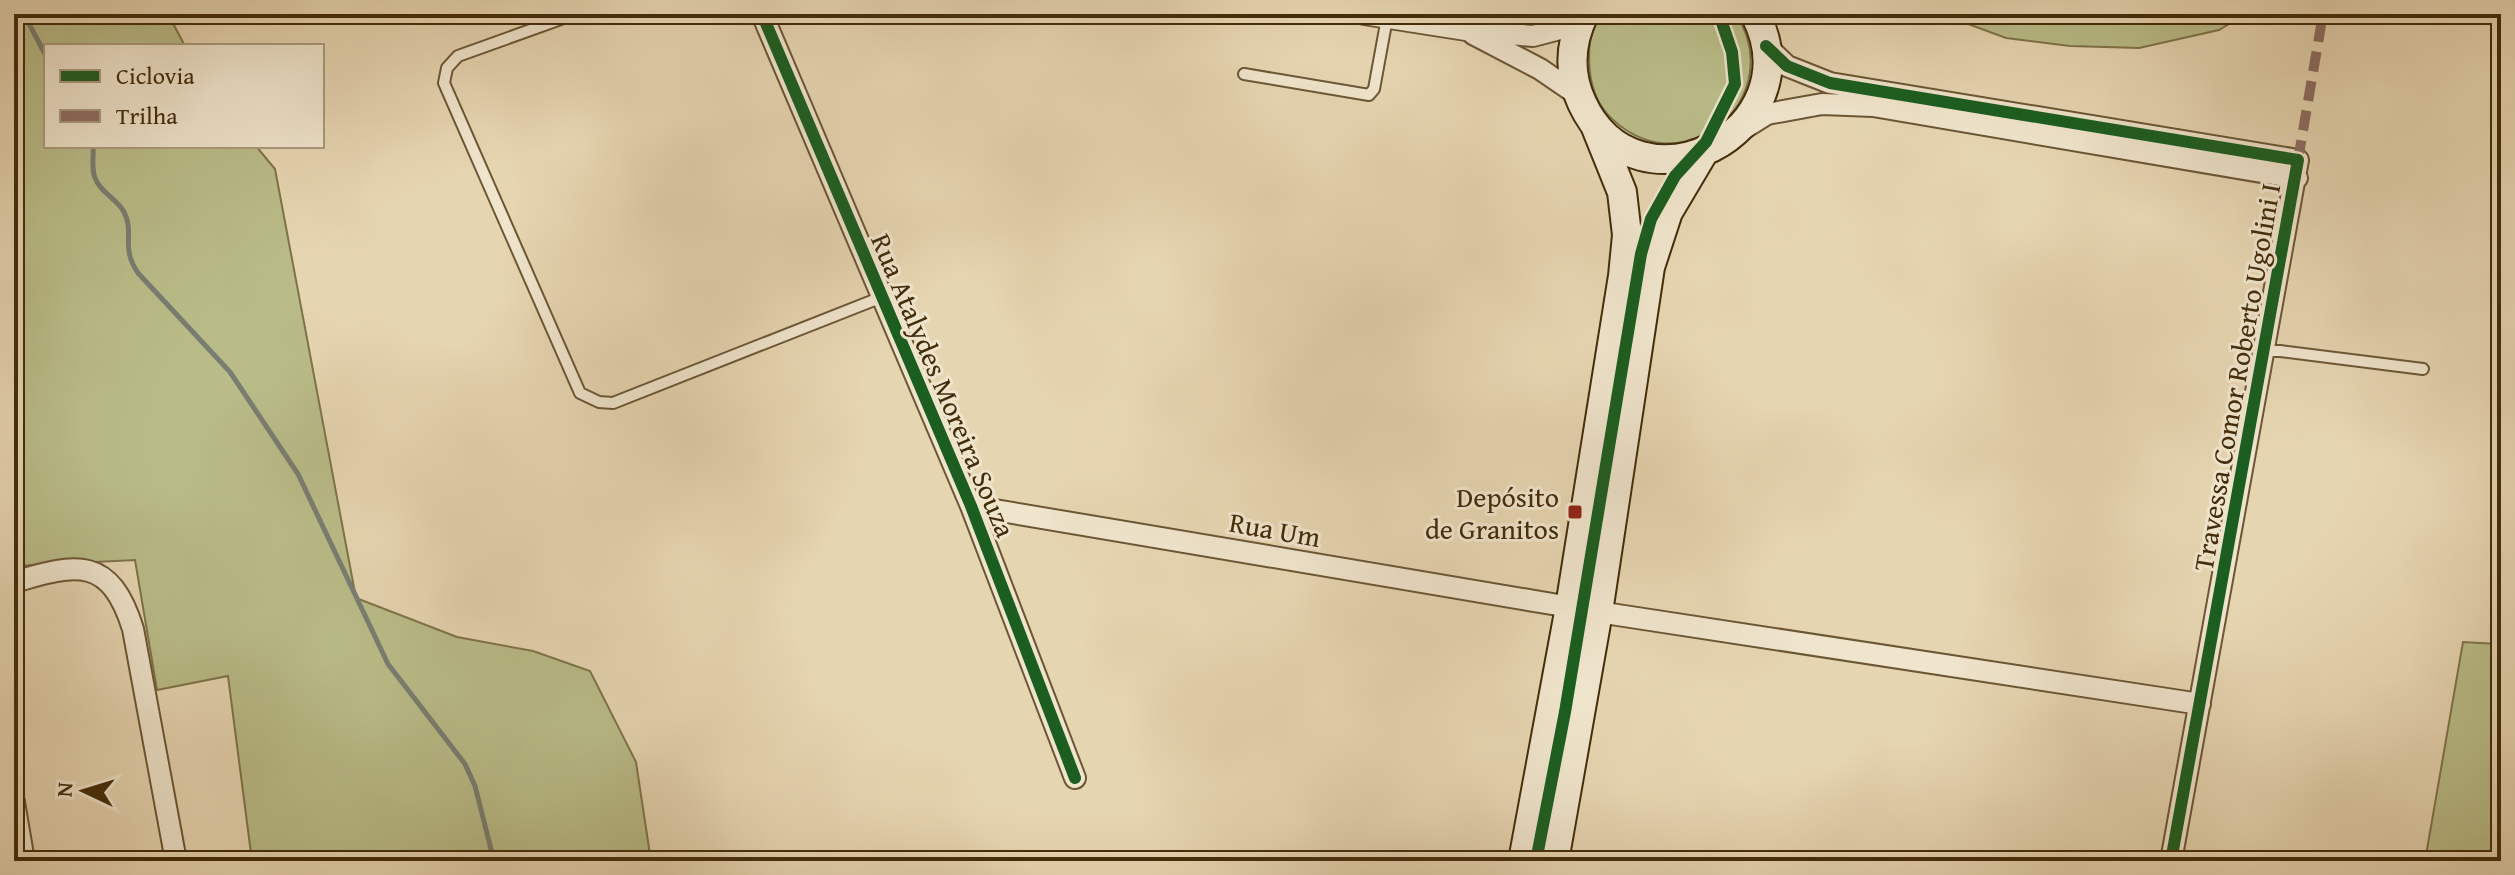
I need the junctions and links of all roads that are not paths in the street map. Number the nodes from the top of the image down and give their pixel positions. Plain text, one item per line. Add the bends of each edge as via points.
1 (575, 14) edge
2 (762, 14) edge
3 (1364, 14) edge
4 (1755, 14) edge
5 (1387, 18) junction
6 (1582, 19) edge
7 (1466, 30) junction
8 (1766, 46) junction
9 (1244, 74) dead end
10 (1578, 95) junction
11 (1595, 125) junction
12 (1733, 136) junction
13 (1703, 153) junction
14 (2298, 169) junction
15 (882, 297) junction
16 (2265, 351) junction
17 (2423, 369) dead end
18 (971, 506) junction
19 (14, 582) edge
20 (1570, 607) junction
21 (1598, 612) junction
22 (2200, 704) junction
23 (1075, 778) dead end
24 (14, 802) edge
25 (24, 861) edge
26 (176, 861) edge
27 (1523, 861) edge
28 (1554, 861) edge
29 (2171, 861) edge

1 - 15 lane via 458,56 447,68 444,83 580,393 613,403
2 - 15 street, Rua Atalydes Moreira Souza
3 - 5 street
4 - 8 main road
5 - 7 street
5 - 9 lane via 1369,95
6 - 7 street via 1533,36
6 - 10 main road via 1572,67
7 - 10 street
8 - 12 main road via 1761,95
8 - 14 street, Travessa Comor Roberto Ugolini I via 1787,66 1830,83
10 - 11 main road
11 - 13 main road via 1617,144 1645,156 1674,159
11 - 20 main road via 1622,192 1627,235
12 - 13 main road
12 - 14 street, Travessa Comor Roberto Ugolini I via 1767,114 1822,104 1873,106
13 - 21 main road via 1668,212 1650,267
14 - 16 street, Travessa Comor Roberto Ugolini I
15 - 18 street, Rua Atalydes Moreira Souza
16 - 17 lane
16 - 22 street, Travessa Comor Roberto Ugolini I
18 - 20 street, Rua Um
18 - 23 street, Rua Atalydes Moreira Souza
19 - 26 street via 72,568 92,571 117,589 133,629
20 - 27 main road
21 - 22 street
21 - 28 main road
22 - 29 street, Travessa Comor Roberto Ugolini I
24 - 25 street

